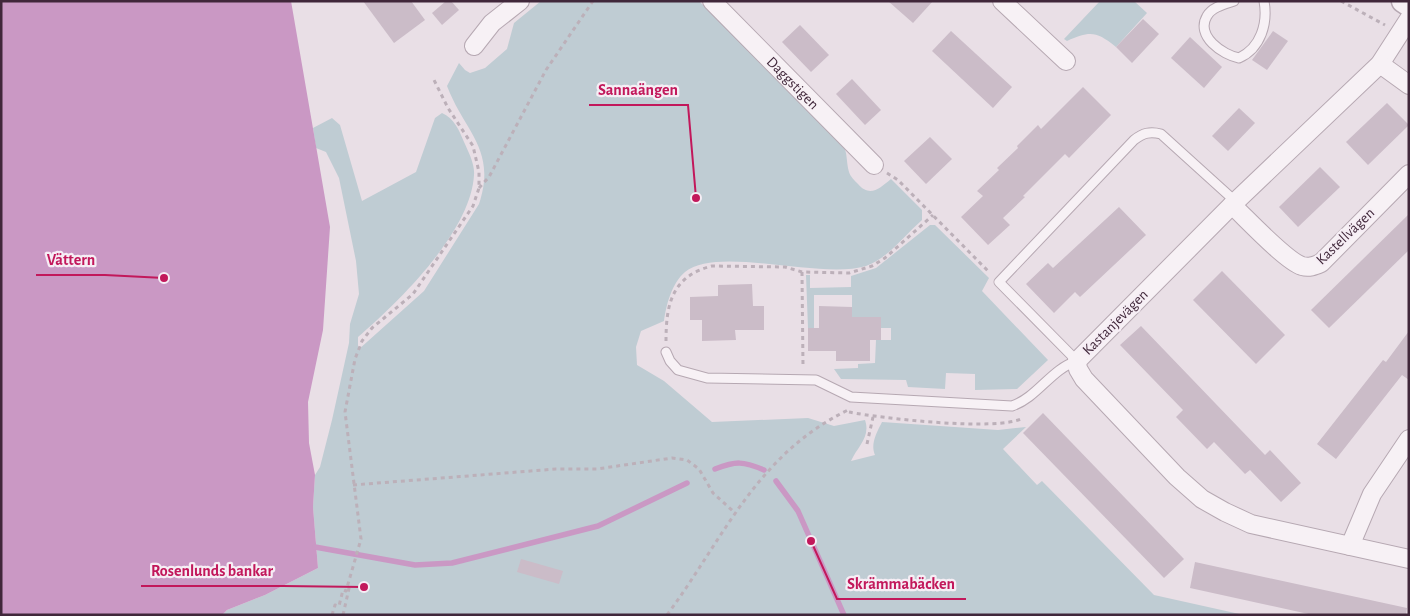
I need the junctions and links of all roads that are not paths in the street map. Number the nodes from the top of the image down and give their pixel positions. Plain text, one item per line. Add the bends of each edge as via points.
1 (520, 1) edge
2 (712, 1) edge
3 (1002, 1) edge
4 (1234, 1) edge
5 (1264, 1) edge
6 (1403, 1) edge
7 (1409, 5) edge
8 (1404, 26) edge
9 (474, 46) dead end
10 (1066, 61) dead end
11 (1380, 64) junction
12 (1409, 85) edge
13 (874, 165) road end
14 (1409, 174) edge
15 (1233, 203) junction
16 (666, 352) road end
17 (1077, 361) junction
18 (1409, 439) edge
19 (1350, 546) junction
20 (1409, 559) edge

1 - 9 street via 492,23
2 - 13 street, Daggstigen
3 - 10 street
4 - 5 lane via 1219,6 1207,16 1204,25 1209,40 1218,49 1239,58 1246,55 1262,32 1266,21
6 - 7 street
8 - 11 street, Kastanjevägen
11 - 12 street
11 - 15 street, Kastanjevägen
14 - 15 street, Kastellvägen via 1321,263 1312,267 1301,266 1287,256
15 - 17 street, Kastanjevägen
15 - 17 lane via 1161,134 1153,132 1134,140 1051,224 999,282
16 - 17 lane via 678,370 707,378 816,380 851,397 1012,406 1027,399 1059,369
17 - 19 street, Kastanjevägen via 1084,379 1202,499 1251,524
18 - 19 street via 1372,494
19 - 20 street, Kastanjevägen

